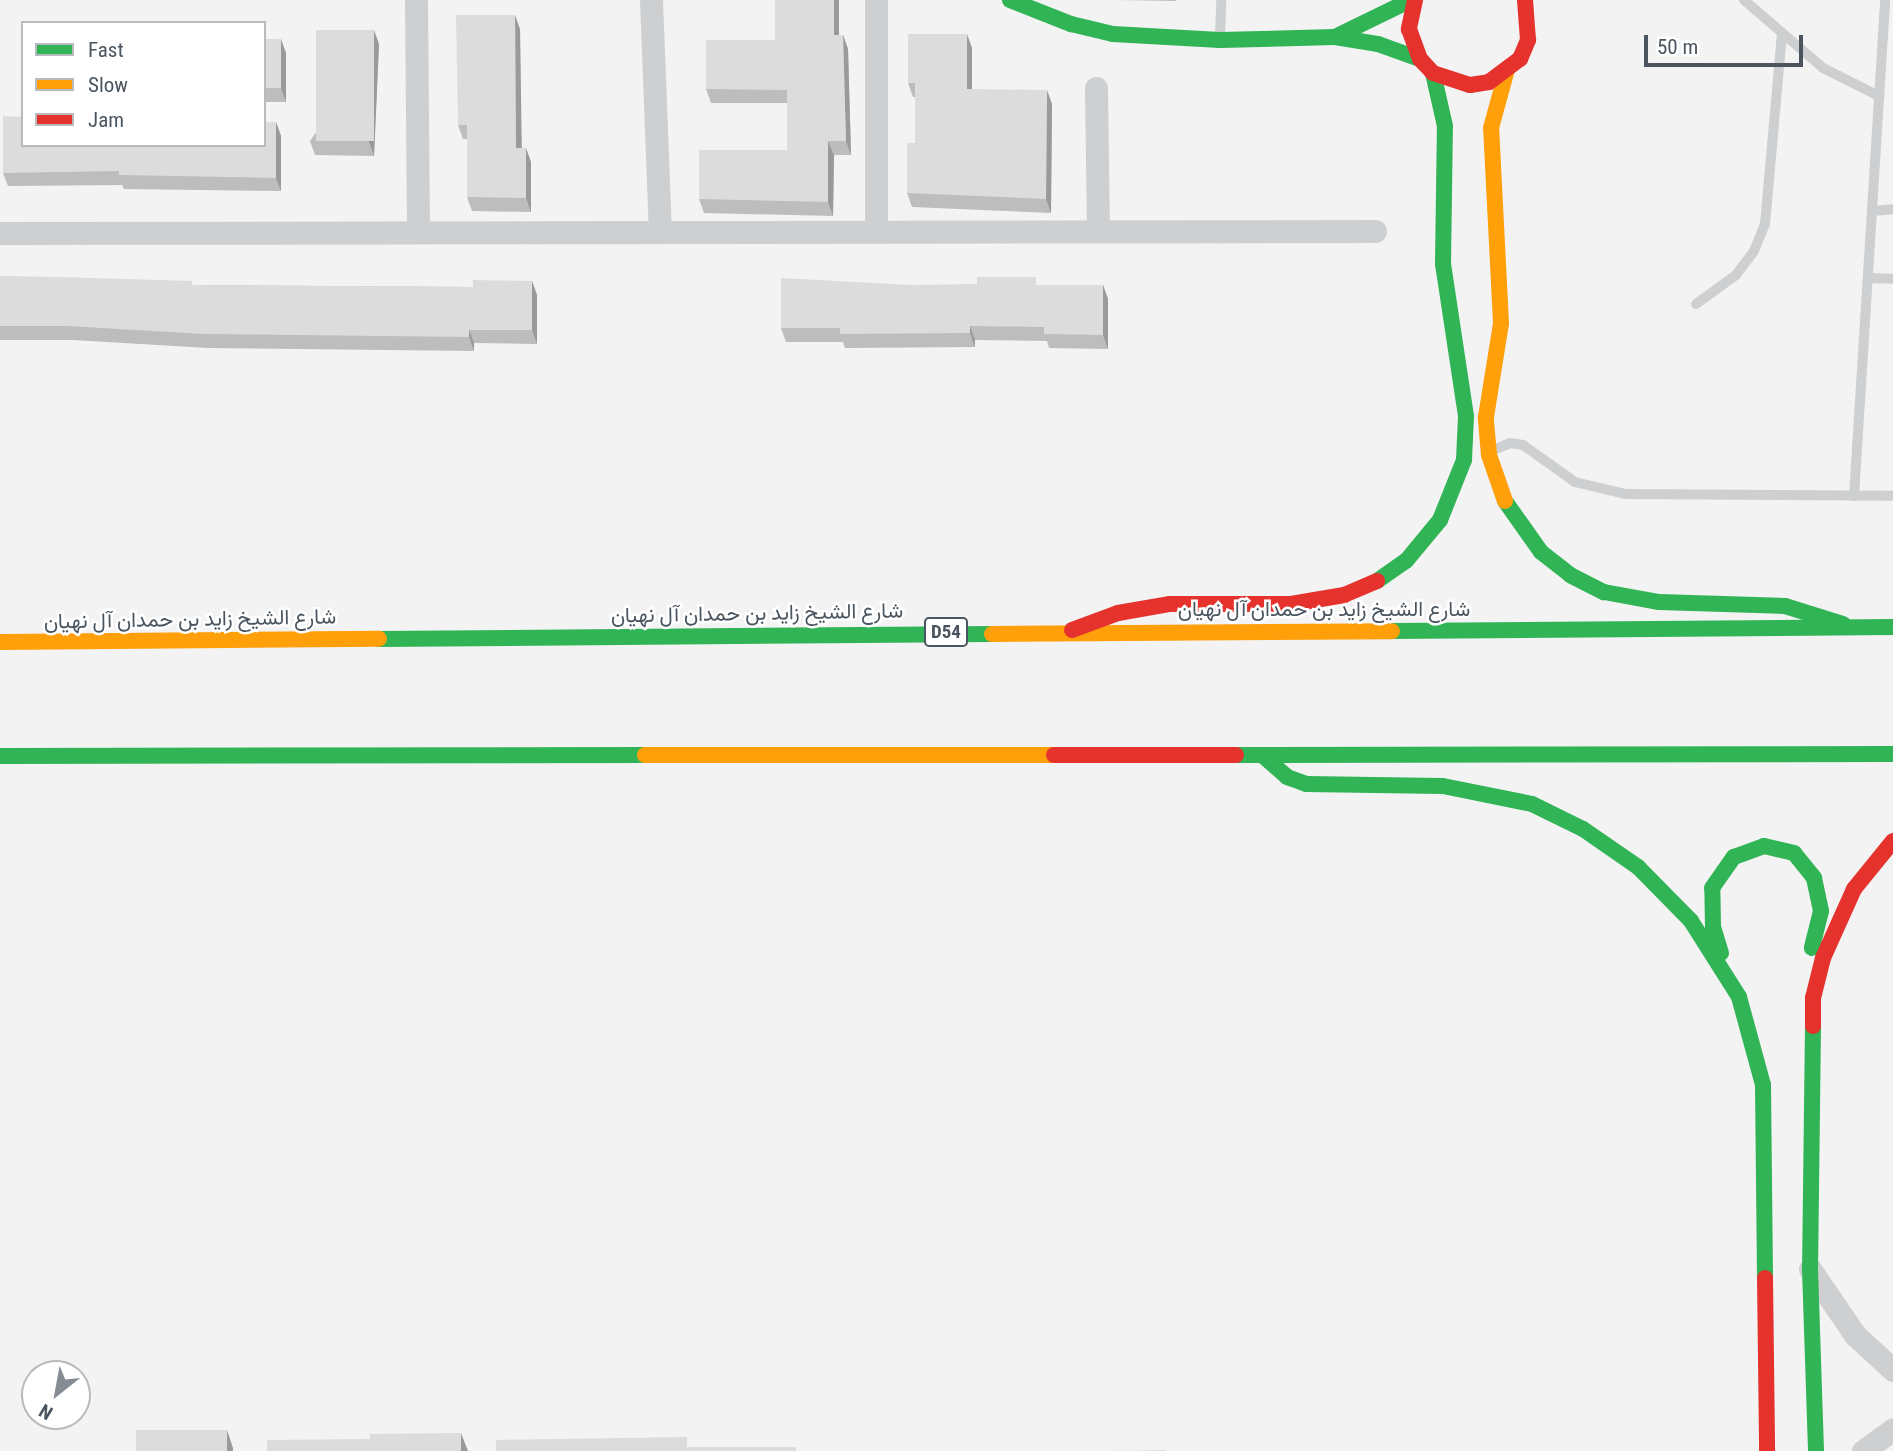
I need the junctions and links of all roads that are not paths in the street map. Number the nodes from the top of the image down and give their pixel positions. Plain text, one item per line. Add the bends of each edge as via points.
1 (416, 0) edge
2 (651, 0) edge
3 (876, 0) edge
4 (1010, 0) edge
5 (1221, 0) edge
6 (1413, 0) edge
7 (1525, 0) edge
8 (1744, 0) edge
9 (1885, 0) edge
10 (1782, 34) junction
11 (1335, 37) junction
12 (1220, 40) junction
13 (1420, 59) junction
14 (1506, 73) junction
15 (1433, 74) junction
16 (1096, 88) dead end
17 (1879, 96) junction
18 (1479, 178) junction
19 (1445, 179) junction
20 (1893, 209) edge
21 (1872, 211) junction
22 (876, 229) junction
23 (1098, 229) junction
24 (660, 230) junction
25 (418, 231) junction
26 (1375, 231) dead end
27 (0, 233) edge
28 (1868, 278) junction
29 (1893, 279) edge
30 (1696, 304) dead end
31 (1489, 455) junction
32 (1854, 496) junction
33 (1893, 496) edge
34 (1893, 627) edge
35 (1851, 628) junction
36 (1069, 631) junction
37 (0, 642) edge
38 (1893, 754) edge
39 (0, 755) edge
40 (1262, 755) junction
41 (1893, 841) edge
42 (1727, 974) junction
43 (1813, 998) junction
44 (1810, 1269) junction
45 (1893, 1370) edge
46 (1893, 1429) edge
47 (1767, 1451) edge
48 (1816, 1451) edge
49 (1863, 1451) edge

1 - 25 street
2 - 24 street
3 - 22 street
4 - 12 street via 1071,24 1113,34
5 - 12 lane
6 - 11 street
6 - 13 street via 1409,29
7 - 14 street via 1528,40
8 - 10 lane
9 - 17 lane
10 - 17 lane via 1823,68
10 - 30 lane via 1765,224 1754,251 1736,275
11 - 12 street
11 - 13 street via 1378,44
13 - 15 street
14 - 15 street via 1470,86
14 - 18 street
15 - 19 street via 1445,126
16 - 23 street
17 - 21 lane
18 - 19 street
18 - 31 street via 1501,323 1486,417
19 - 36 street via 1443,264 1466,438 1451,501 1419,548 1377,581 1327,600 1170,604 1118,613
20 - 21 lane
21 - 28 lane
22 - 23 street
22 - 24 street
23 - 26 street
24 - 25 street
25 - 27 street
28 - 29 lane
28 - 32 lane
31 - 32 lane via 1504,444 1523,445 1560,473 1608,492
31 - 35 street via 1499,491 1522,531 1555,565 1587,584 1641,600 1785,606
32 - 33 lane
34 - 35 street, شارع الشيخ زايد بن حمدان آل نهيان / D54
35 - 36 street, شارع الشيخ زايد بن حمدان آل نهيان / D54
36 - 37 street, شارع الشيخ زايد بن حمدان آل نهيان / D54
38 - 40 street
39 - 40 street
40 - 42 street via 1287,777 1307,784 1454,787 1505,795 1559,816 1638,867 1691,921
41 - 43 street via 1854,889 1823,958
42 - 43 street via 1713,928 1712,888 1734,857 1748,849 1780,847 1806,864 1819,894 1820,920 1809,962
42 - 47 street via 1749,1024 1767,1120
43 - 44 street
44 - 45 street via 1855,1335
44 - 48 street
46 - 49 street

